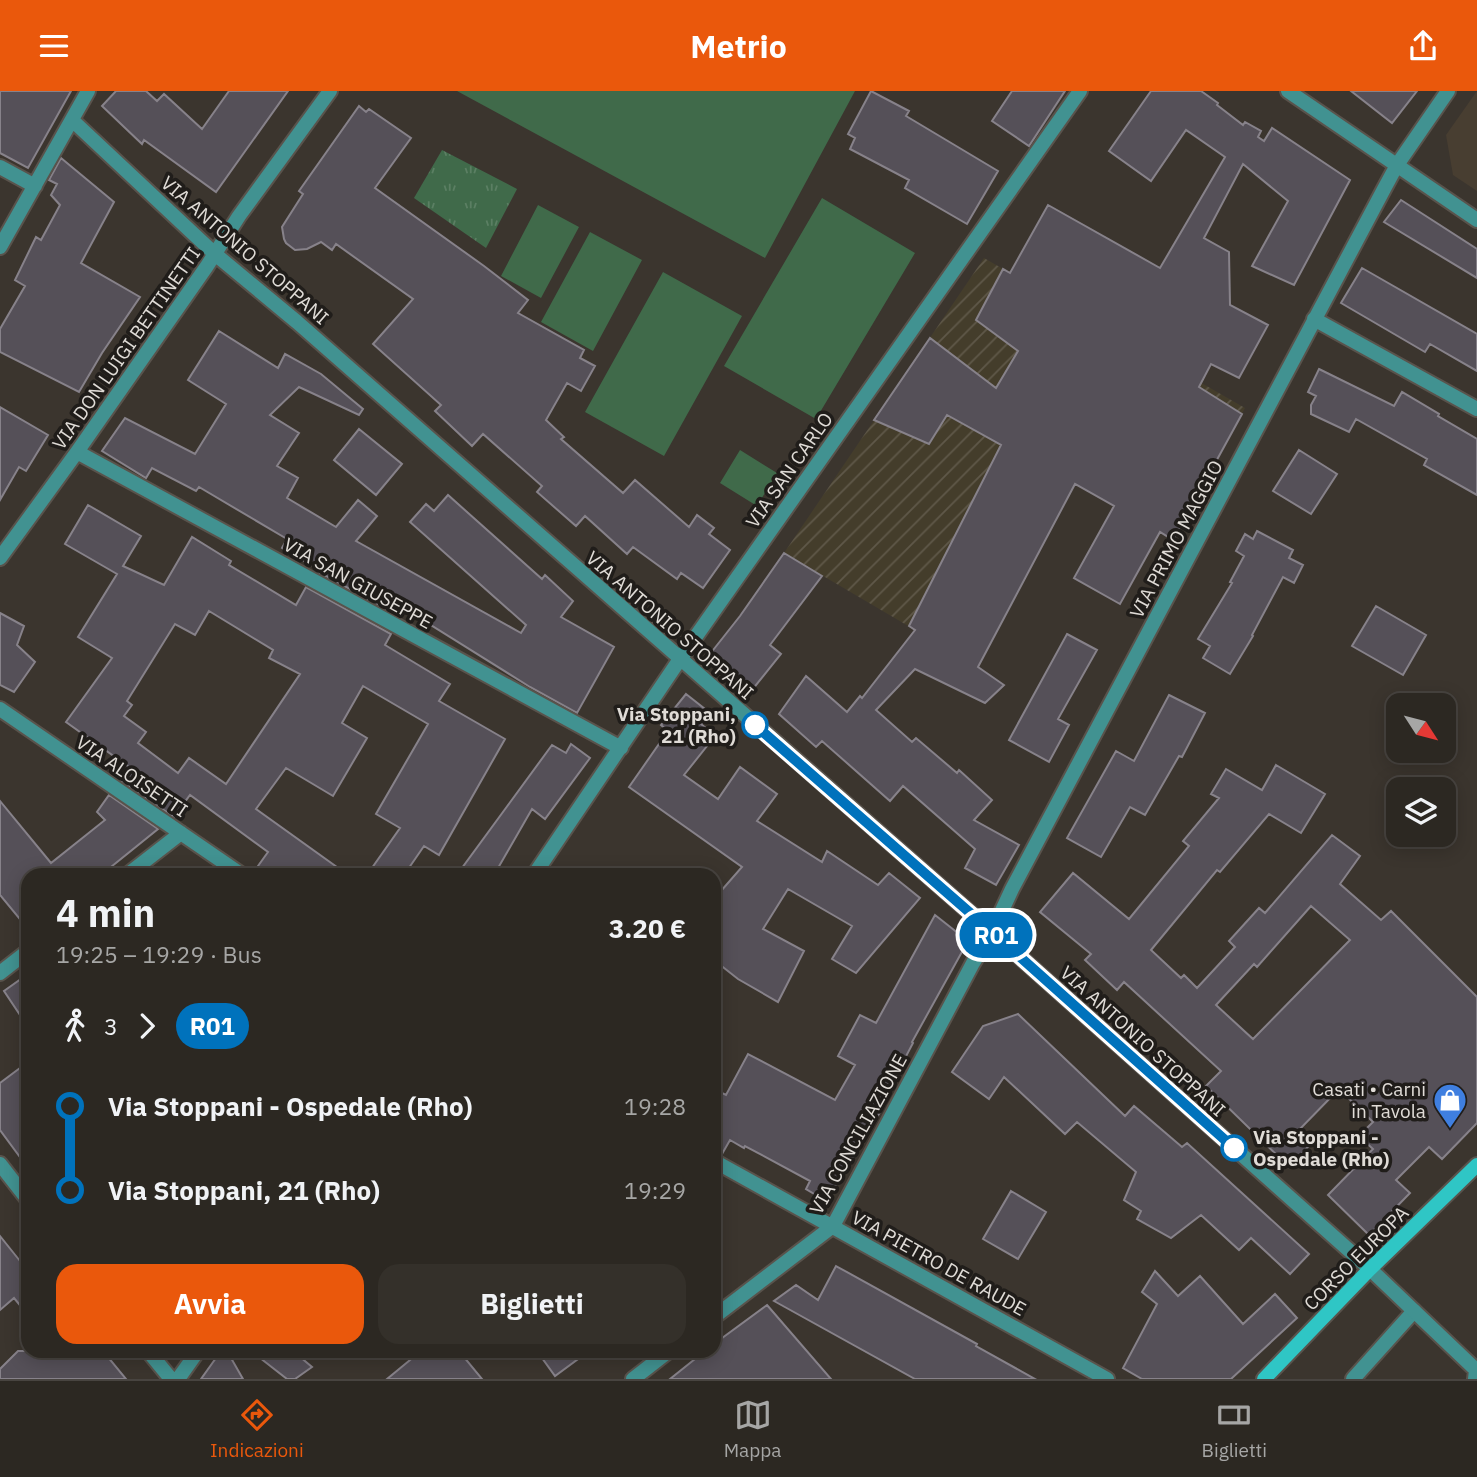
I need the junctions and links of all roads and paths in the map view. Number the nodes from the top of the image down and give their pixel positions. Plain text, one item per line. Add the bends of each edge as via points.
1 (88, 91) edge
2 (330, 91) edge
3 (1080, 91) edge
4 (1289, 91) edge
5 (1448, 91) edge
6 (72, 120) junction
7 (1397, 165) junction
8 (0, 167) edge
9 (35, 186) junction
10 (1477, 220) edge
11 (0, 247) edge
12 (215, 254) junction
13 (1314, 320) junction
14 (1477, 409) edge
15 (77, 452) junction
16 (0, 558) edge
17 (680, 659) junction
18 (0, 709) edge
19 (621, 748) junction
20 (181, 833) junction
21 (136, 868) edge
22 (232, 868) edge
23 (539, 868) edge
24 (992, 932) junction
25 (21, 956) edge
26 (0, 973) edge
27 (0, 1164) edge
28 (721, 1165) edge
29 (1477, 1165) edge
30 (21, 1190) edge
31 (833, 1226) junction
32 (1370, 1269) junction
33 (1415, 1311) junction
34 (721, 1312) edge
35 (154, 1358) edge
36 (193, 1358) edge
37 (660, 1358) edge
38 (1476, 1373) edge
39 (171, 1379) edge
40 (178, 1379) edge
41 (633, 1379) edge
42 (1107, 1379) edge
43 (1264, 1379) edge
44 (1353, 1379) edge

1 - 6 street
2 - 12 street, VIA DON LUIGI BETTINETTI
3 - 17 street, VIA SAN CARLO
4 - 7 street
5 - 7 street, VIA PRIMO MAGGIO
6 - 9 street
6 - 12 street, VIA ANTONIO STOPPANI
7 - 10 street
7 - 13 street, VIA PRIMO MAGGIO
8 - 9 street
9 - 11 street
12 - 15 street, VIA DON LUIGI BETTINETTI
12 - 17 street, VIA ANTONIO STOPPANI
13 - 14 street
13 - 24 street, VIA PRIMO MAGGIO
15 - 16 street, VIA DON LUIGI BETTINETTI
15 - 19 street, VIA SAN GIUSEPPE
17 - 19 street, VIA SAN CARLO
17 - 24 street, VIA ANTONIO STOPPANI
18 - 20 street, VIA ALOISETTI
19 - 23 street, VIA SAN CARLO
20 - 21 street
20 - 22 street, VIA ALOISETTI
24 - 31 street, VIA CONCILIAZIONE
24 - 32 street, VIA ANTONIO STOPPANI
25 - 26 street
27 - 30 street
28 - 31 street, VIA PIETRO DE RAUDE
29 - 32 main road, CORSO EUROPA
31 - 34 street, VIA CONCILIAZIONE
31 - 42 street, VIA PIETRO DE RAUDE
32 - 33 street, VIA ANTONIO STOPPANI
32 - 43 main road, CORSO EUROPA
33 - 38 street, VIA ANTONIO STOPPANI
33 - 44 street
35 - 39 street
36 - 40 street
37 - 41 street

